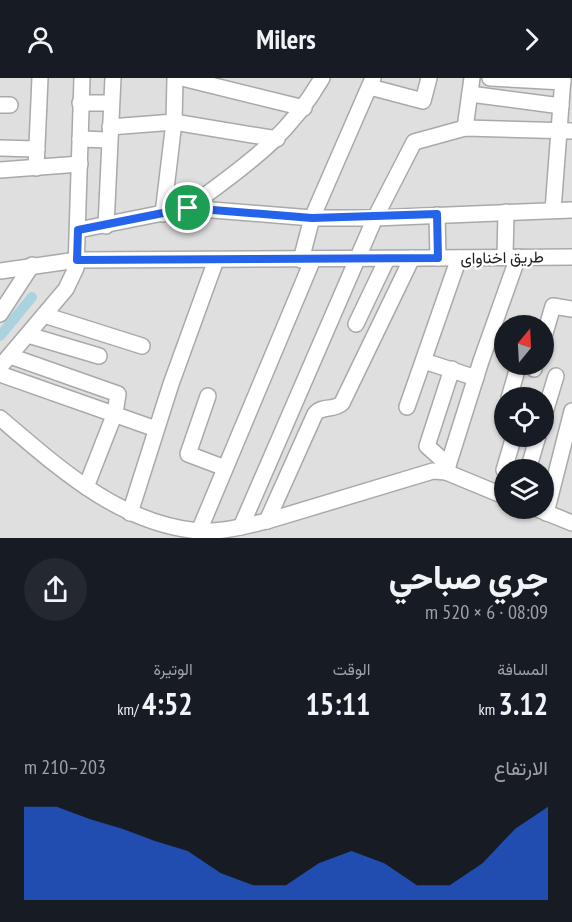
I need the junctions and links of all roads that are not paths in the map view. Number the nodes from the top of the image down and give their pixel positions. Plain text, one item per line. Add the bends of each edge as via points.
1 (40, 78) edge
2 (82, 78) edge
3 (113, 78) edge
4 (175, 78) edge
5 (182, 78) edge
6 (429, 78) edge
7 (472, 78) edge
8 (490, 78) edge
9 (317, 79) edge
10 (563, 80) edge
11 (371, 82) edge
12 (470, 94) junction
13 (80, 103) junction
14 (110, 103) junction
15 (561, 106) junction
16 (304, 108) junction
17 (174, 122) junction
18 (465, 129) junction
19 (566, 130) edge
20 (109, 133) junction
21 (80, 139) junction
22 (277, 139) junction
23 (0, 148) edge
24 (37, 150) junction
25 (80, 164) junction
26 (36, 168) junction
27 (0, 170) edge
28 (188, 208) junction
29 (553, 210) junction
30 (572, 210) edge
31 (506, 212) junction
32 (163, 213) junction
33 (437, 214) junction
34 (312, 218) junction
35 (375, 218) junction
36 (106, 226) junction
37 (78, 230) junction
38 (512, 257) junction
39 (572, 257) edge
40 (412, 258) junction
41 (438, 258) junction
42 (459, 258) junction
43 (307, 259) junction
44 (359, 259) junction
45 (387, 259) junction
46 (77, 260) junction
47 (216, 260) junction
48 (32, 265) junction
49 (0, 271) edge
50 (572, 309) edge
51 (0, 314) edge
52 (44, 315) junction
53 (550, 315) edge
54 (356, 324) dead end
55 (28, 334) junction
56 (142, 346) dead end
57 (99, 356) dead end
58 (424, 360) junction
59 (5, 362) edge
60 (452, 369) junction
61 (0, 374) edge
62 (556, 376) dead end
63 (476, 378) junction
64 (553, 387) edge
65 (208, 396) dead end
66 (408, 407) dead end
67 (572, 411) edge
68 (115, 413) junction
69 (0, 418) edge
70 (156, 429) junction
71 (554, 467) edge
72 (225, 468) junction
73 (447, 469) junction
74 (86, 487) junction
75 (494, 492) edge
76 (130, 513) junction
77 (554, 516) edge
78 (267, 522) junction
79 (572, 523) edge
80 (241, 527) junction
81 (199, 531) junction

1 - 24 street
2 - 13 street
3 - 14 street
4 - 17 street
5 - 16 street
6 - 11 street via 423,101
7 - 12 street
8 - 10 street
9 - 16 street
10 - 15 street
11 - 34 street
12 - 15 street
12 - 18 street
13 - 14 street
13 - 21 street
14 - 20 street
15 - 19 street
16 - 22 street
17 - 20 street
17 - 22 street
17 - 32 street
18 - 19 street
18 - 35 street via 414,142
19 - 29 street
20 - 21 street
20 - 36 street
21 - 25 street
22 - 28 street
23 - 24 street
24 - 26 street
25 - 26 street
25 - 37 street
26 - 27 street
28 - 32 street
28 - 34 street
29 - 30 street
29 - 31 street
31 - 33 street
31 - 38 street
32 - 36 street
33 - 35 street
33 - 41 street
34 - 35 street
34 - 43 street
35 - 44 street
36 - 37 street
37 - 46 street
38 - 39 street, طريق اخناواى
38 - 42 street, طريق اخناواى
38 - 63 street
40 - 41 street, طريق اخناواى
40 - 45 street, طريق اخناواى
40 - 78 street via 342,403 315,414
41 - 42 street, طريق اخناواى
42 - 58 street
43 - 44 street, طريق اخناواى
43 - 47 street, طريق اخناواى
43 - 72 street
44 - 45 street, طريق اخناواى
44 - 80 street
45 - 54 street
46 - 47 street, طريق اخناواى
46 - 48 street, طريق اخناواى
46 - 52 street via 72,280
47 - 70 street
48 - 49 street, طريق اخناواى
48 - 51 street
50 - 53 street via 553,306
52 - 55 street
52 - 56 street
55 - 57 street
55 - 59 street
58 - 60 street
58 - 66 street
59 - 68 street via 118,394
60 - 63 street
60 - 73 street via 427,446
61 - 68 street
62 - 64 street
63 - 73 street
65 - 72 street via 188,454
67 - 71 street
68 - 70 street
68 - 74 street
69 - 74 street
70 - 76 street
72 - 81 street
73 - 75 street
73 - 78 street via 417,474
74 - 76 street
76 - 81 street
77 - 79 street
78 - 80 street
80 - 81 street

